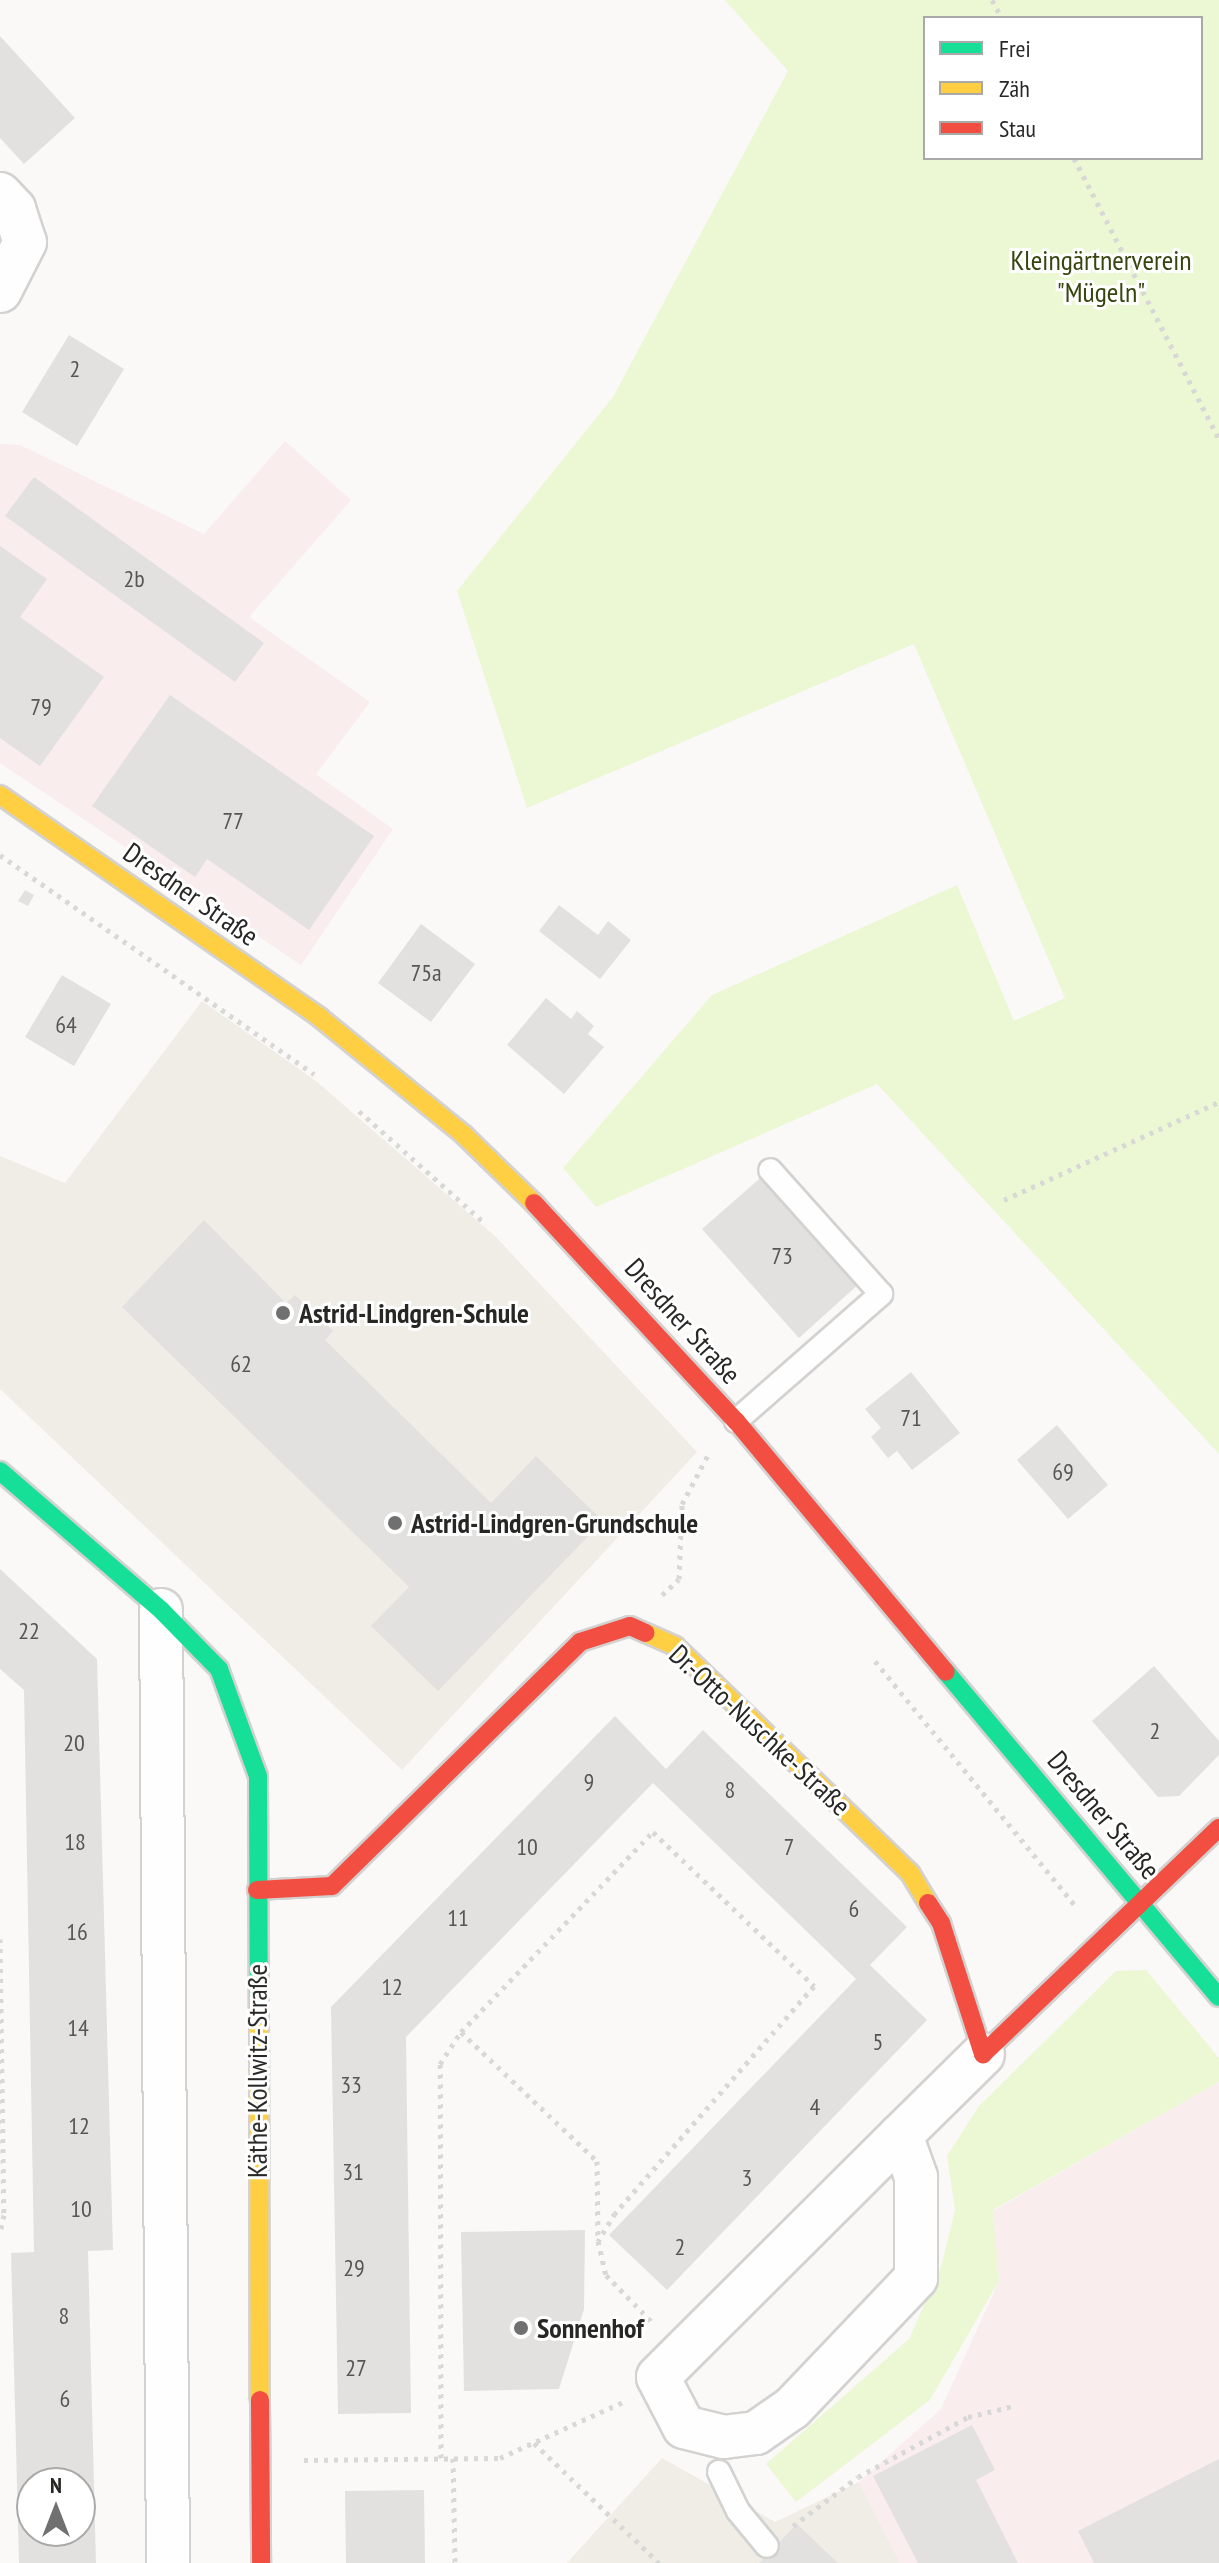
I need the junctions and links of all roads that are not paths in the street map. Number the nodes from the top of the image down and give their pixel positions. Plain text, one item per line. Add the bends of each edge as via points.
1 (0, 194) edge
2 (0, 291) edge
3 (0, 795) edge
4 (770, 1170) dead end
5 (736, 1421) junction
6 (0, 1471) edge
7 (161, 1610) junction
8 (1219, 1828) edge
9 (257, 1890) junction
10 (1142, 1904) junction
11 (1219, 1997) edge
12 (983, 2054) junction
13 (901, 2135) junction
14 (719, 2472) dead end
15 (767, 2546) road end
16 (168, 2563) edge
17 (261, 2563) edge

1 - 2 street via 14,209 25,242
3 - 5 street, Dresdner Straße via 319,1017 464,1135 582,1251
4 - 5 lane via 881,1294
5 - 10 street, Dresdner Straße
6 - 7 street, Käthe-Kollwitz-Straße
7 - 9 street, Käthe-Kollwitz-Straße via 219,1669 258,1776
7 - 16 street
8 - 10 street
9 - 12 street, Dr.-Otto-Nuschke-Straße via 332,1886 580,1642 630,1626 675,1646 910,1873 941,1923
9 - 17 street, Käthe-Kollwitz-Straße
10 - 11 street, Dresdner Straße
10 - 12 street
12 - 13 street
13 - 13 street via 916,2177 916,2278 792,2408 756,2433 724,2437 684,2427 670,2365
14 - 15 lane via 738,2511

